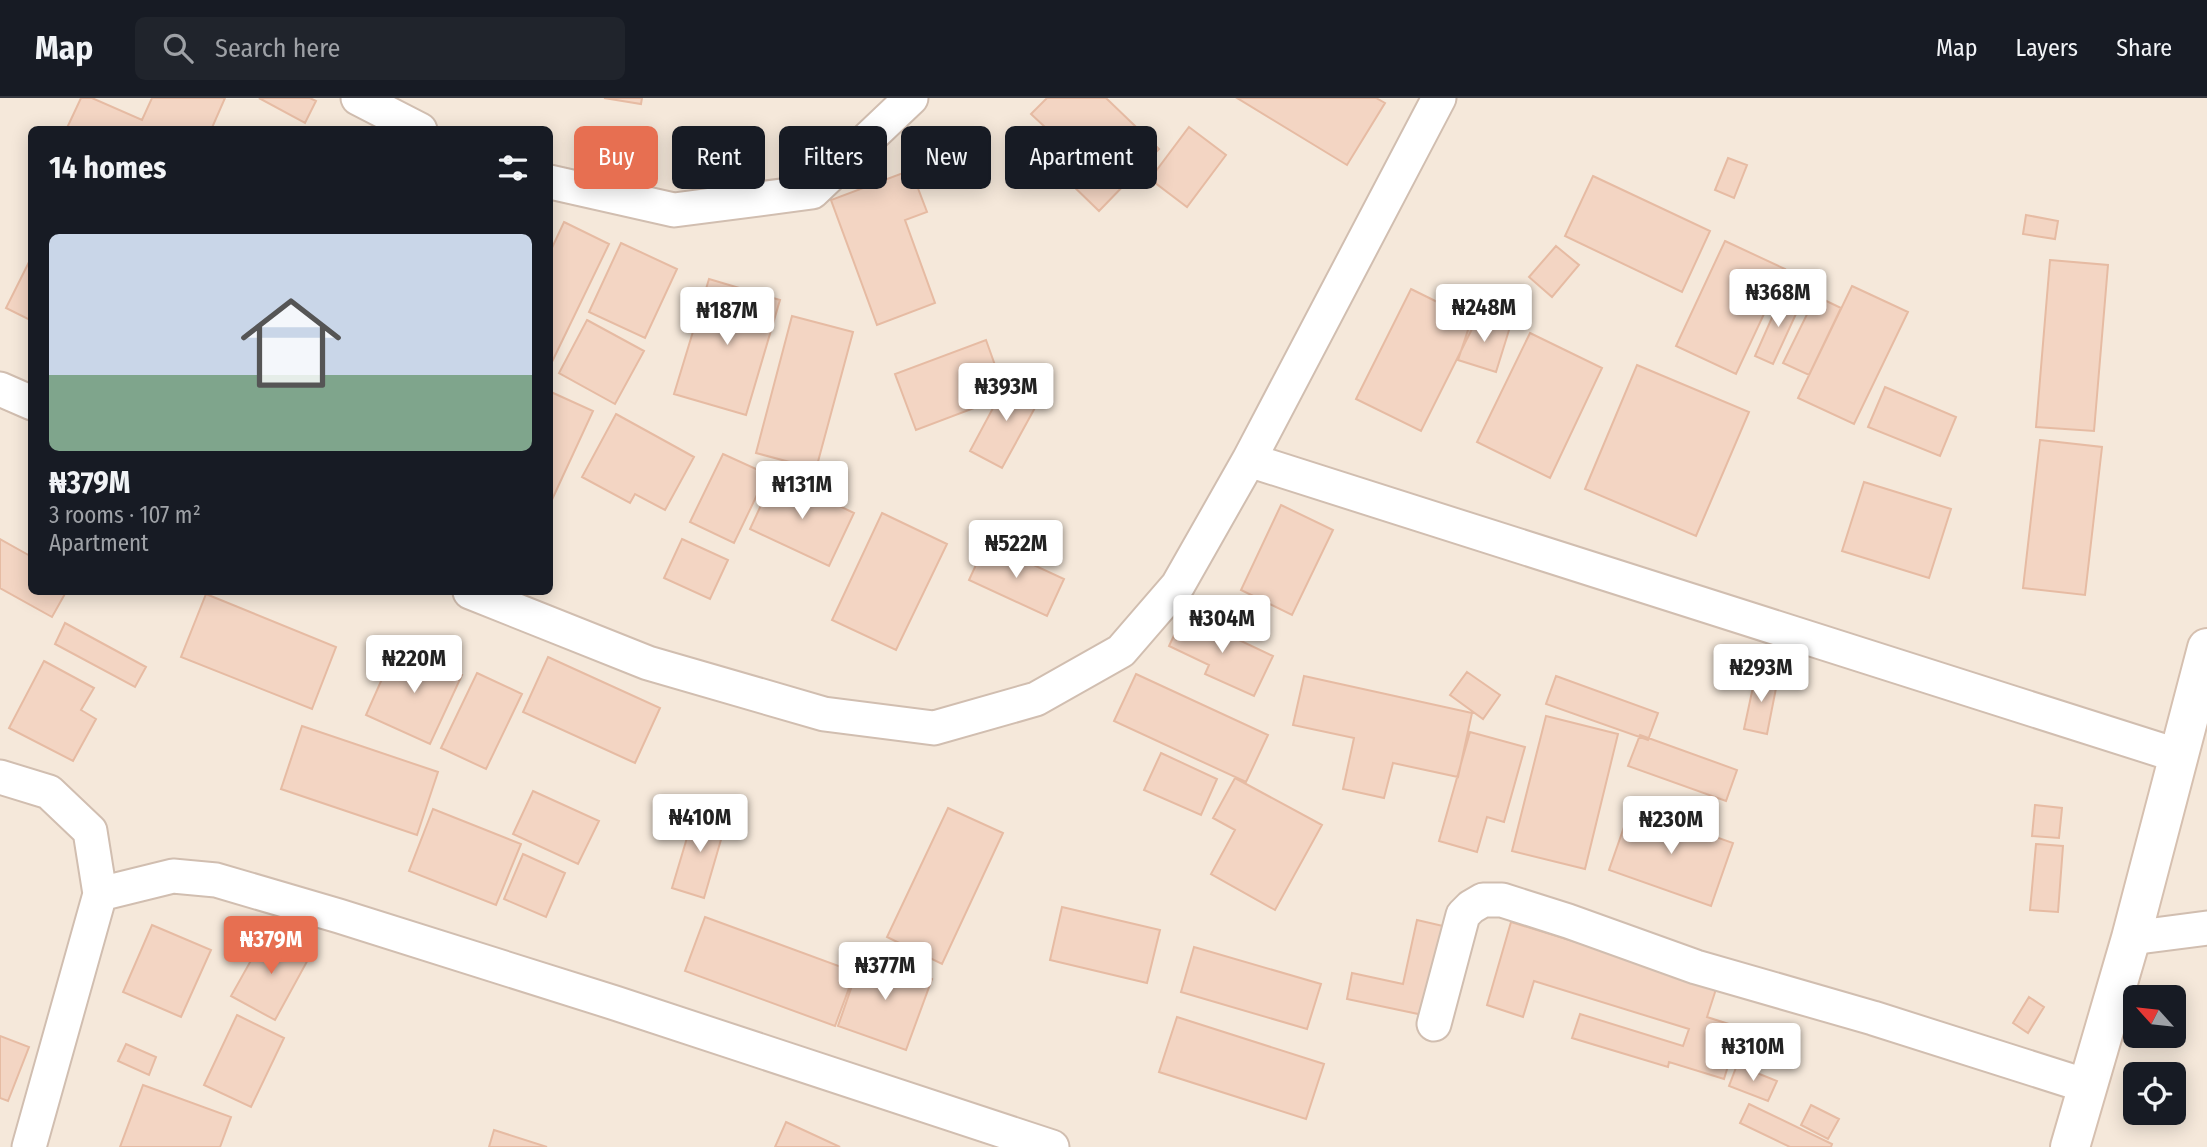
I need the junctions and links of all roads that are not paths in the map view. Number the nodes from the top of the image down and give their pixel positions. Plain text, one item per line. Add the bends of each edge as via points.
1 (358, 98) edge
2 (911, 98) edge
3 (1439, 98) edge
4 (412, 126) edge
5 (553, 183) edge
6 (0, 389) edge
7 (28, 401) edge
8 (1249, 460) junction
9 (478, 595) edge
10 (2207, 648) edge
11 (2179, 756) junction
12 (0, 777) edge
13 (100, 894) junction
14 (2207, 928) edge
15 (2131, 938) junction
16 (1434, 1024) dead end
17 (2087, 1087) junction
18 (29, 1147) edge
19 (1052, 1147) edge
20 (2070, 1147) edge

1 - 4 street
2 - 5 street via 812,192 674,210
3 - 8 street
6 - 7 street
8 - 9 street via 1178,584 1121,651 1036,699 934,728 824,713 648,663
8 - 11 street
10 - 11 main road
11 - 15 main road
12 - 13 street via 49,792 90,831
13 - 18 street
13 - 19 street via 173,876 216,880 615,1003
14 - 15 street
15 - 17 main road
16 - 17 street via 1463,915 1483,900 1502,900 1696,967
17 - 20 main road

